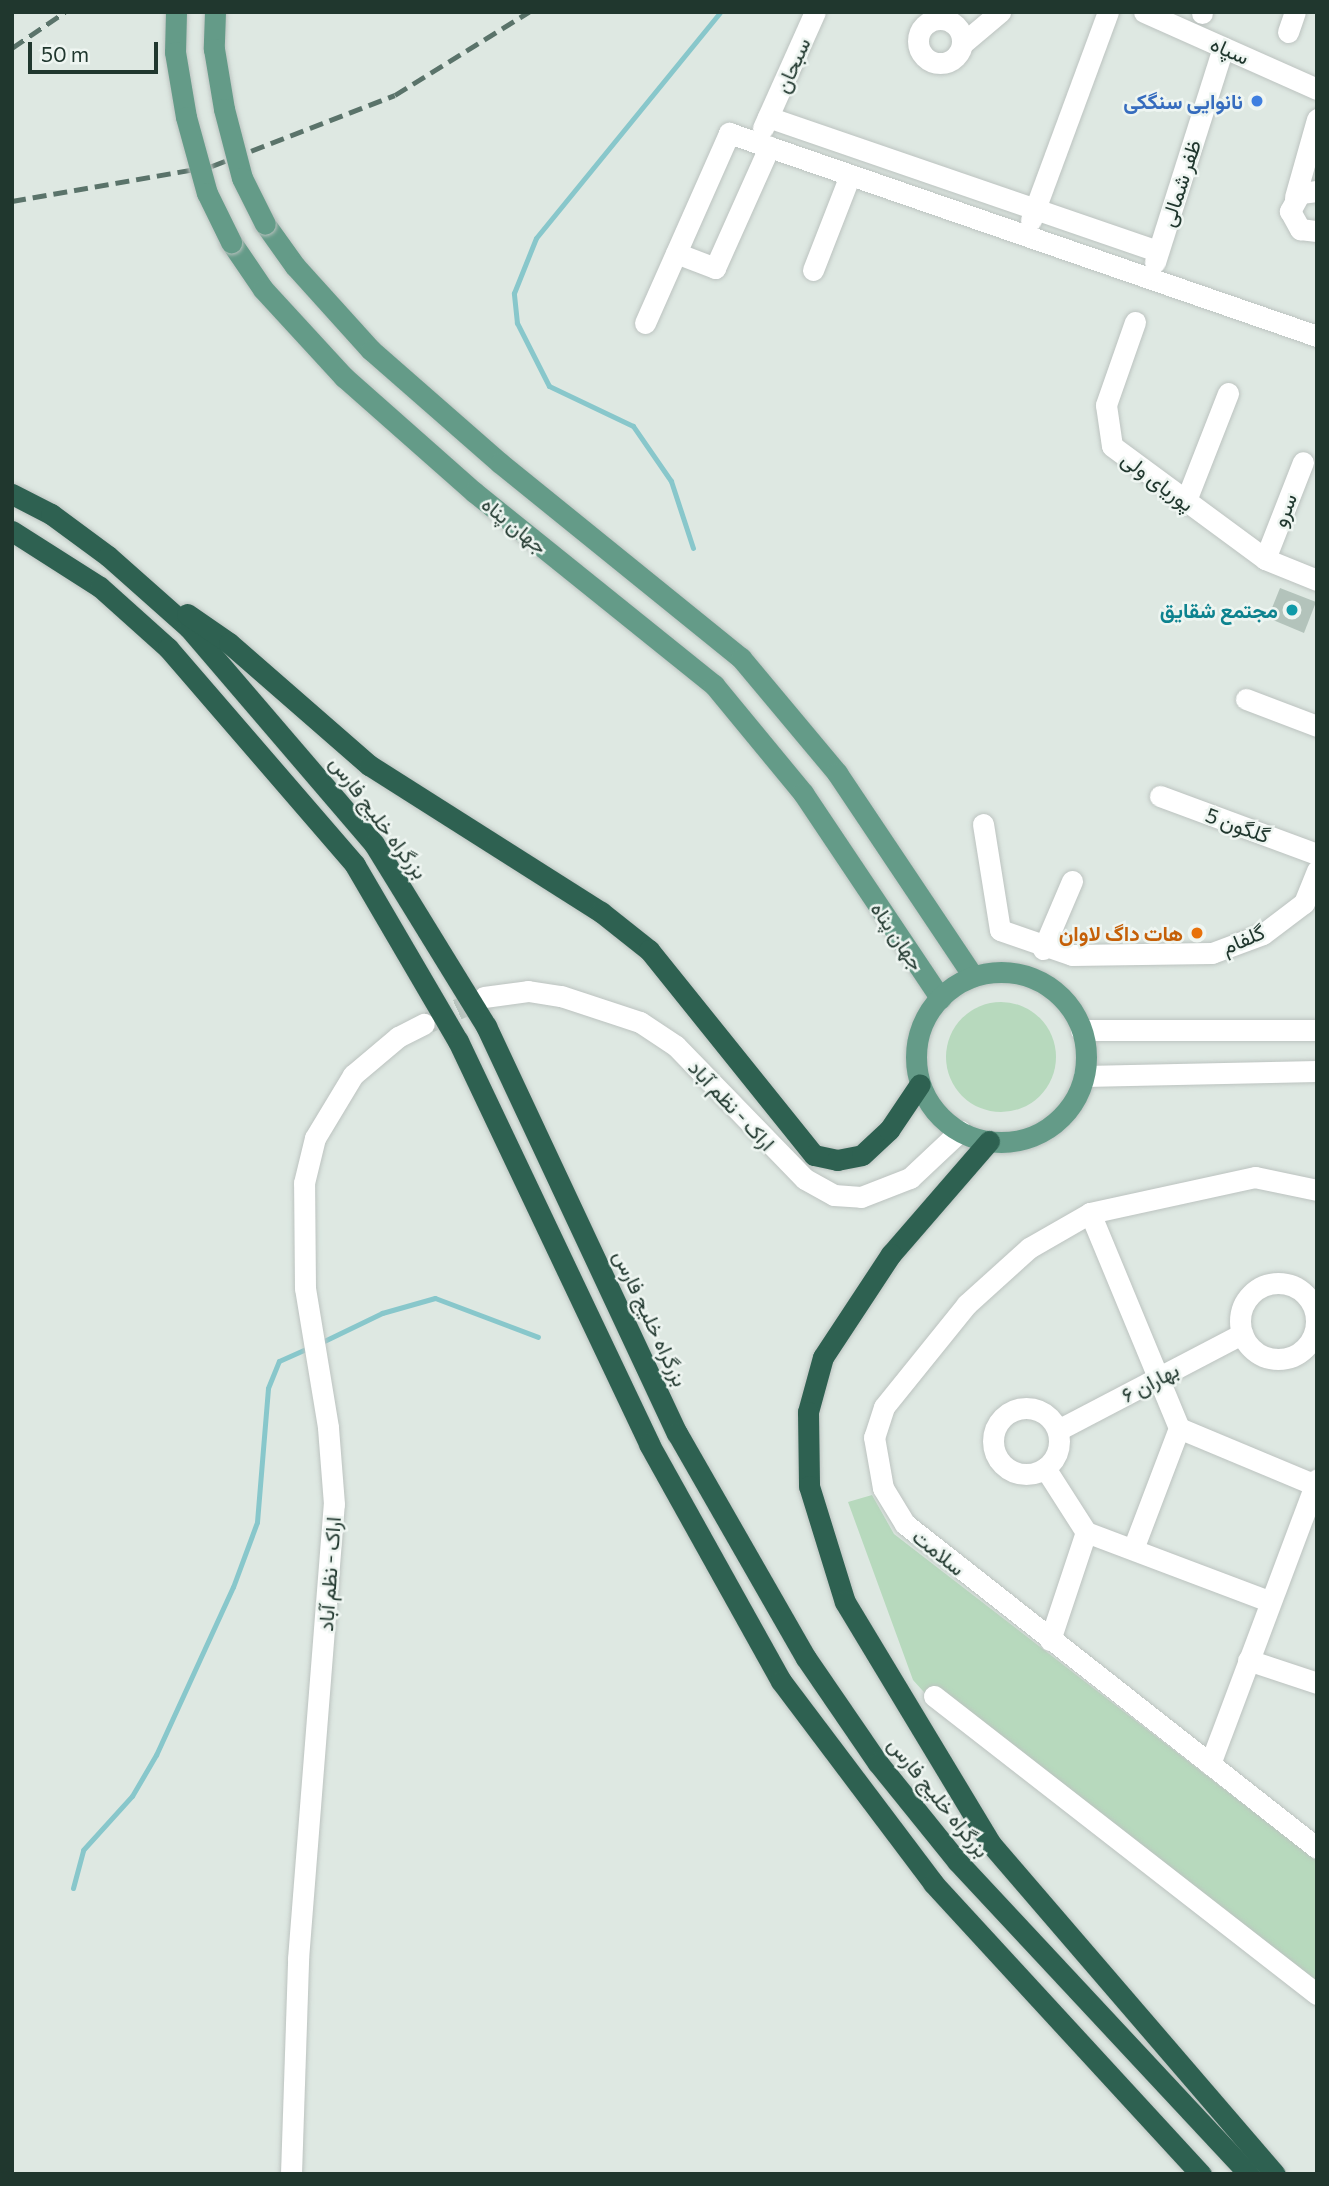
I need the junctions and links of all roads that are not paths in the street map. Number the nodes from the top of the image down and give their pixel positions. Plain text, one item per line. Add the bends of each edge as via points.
1 (176, 12) edge
2 (215, 12) edge
3 (815, 12) edge
4 (1000, 12) edge
5 (1108, 12) edge
6 (1144, 12) edge
7 (962, 44) dead end
8 (1223, 47) junction
9 (1317, 89) edge
10 (768, 117) junction
11 (1317, 119) edge
12 (762, 144) junction
13 (850, 175) junction
14 (1317, 191) edge
15 (1295, 197) junction
16 (1035, 209) junction
17 (1317, 231) edge
18 (1026, 236) junction
19 (1158, 251) junction
20 (677, 253) junction
21 (813, 270) dead end
22 (1151, 278) junction
23 (1135, 322) dead end
24 (646, 323) dead end
25 (1317, 336) edge
26 (1228, 393) dead end
27 (1303, 462) dead end
28 (12, 494) edge
29 (1185, 503) junction
30 (12, 531) edge
31 (1265, 559) junction
32 (1317, 580) edge
33 (144, 585) junction
34 (1246, 699) dead end
35 (1317, 726) edge
36 (1160, 796) dead end
37 (983, 824) dead end
38 (1317, 854) edge
39 (1317, 870) edge
40 (1072, 881) dead end
41 (1043, 949) junction
42 (974, 976) junction
43 (484, 997) tunnel mouth
44 (940, 998) junction
45 (424, 1024) tunnel mouth
46 (1081, 1030) junction
47 (1317, 1030) edge
48 (1312, 1073) edge
49 (1084, 1076) junction
50 (920, 1084) junction
51 (960, 1131) junction
52 (989, 1141) junction
53 (1317, 1189) edge
54 (1090, 1213) junction
55 (1242, 1334) junction
56 (1311, 1353) edge
57 (1158, 1377) junction
58 (1179, 1428) junction
59 (1058, 1430) junction
60 (1045, 1468) junction
61 (1315, 1482) edge
62 (1086, 1532) junction
63 (1133, 1549) junction
64 (1269, 1601) junction
65 (1051, 1640) junction
66 (1248, 1660) junction
67 (1317, 1682) edge
68 (934, 1696) dead end
69 (1210, 1764) junction
70 (1317, 1847) edge
71 (1317, 1994) edge
72 (291, 2174) edge
73 (1201, 2174) edge
74 (1249, 2174) edge
75 (1275, 2174) edge

1 - 44 main road, جهان پناه, bridge via 175,52 206,193 231,242 263,289 344,377 474,492 713,685 803,793
2 - 42 main road, جهان پناه, bridge via 214,49 242,178 265,224 295,266 371,350 500,463 741,658 837,773
3 - 10 street, سبحان
4 - 7 street
5 - 16 street
6 - 8 street, سپاه
8 - 9 street, سپاه
8 - 19 street, ظفر شمالی
10 - 12 street, سبحان
10 - 16 street
11 - 15 street
12 - 13 street
12 - 20 street via 729,133
12 - 20 street, سبحان via 715,268
13 - 18 street
13 - 21 street
14 - 15 street
15 - 17 street via 1290,211 1295,224
16 - 18 street
16 - 19 street
18 - 22 street
19 - 22 street, ظفر شمالی
20 - 24 street
22 - 25 street
23 - 29 street, پوریای ولی via 1106,405 1105,424 1112,446 1130,464
26 - 29 street
27 - 31 street, سرو
28 - 33 highway, بزرگراه خلیج فارس via 51,514
29 - 31 street, پوریای ولی
30 - 73 highway via 100,587 168,648 355,865 458,1041 649,1444 781,1681 933,1883
31 - 32 street, پوریای ولی
33 - 50 highway via 229,643 397,785 601,912 649,950 814,1155 837,1160 862,1155 889,1130
33 - 74 highway, بزرگراه خلیج فارس via 330,788 420,914 528,1108 677,1433 806,1658 878,1763 957,1861
34 - 35 street
36 - 38 street, گلگون 5
37 - 41 street, گلفام via 1000,930
39 - 41 street, گلفام via 1304,903 1263,934 1212,953 1072,955
40 - 41 street
42 - 44 main road
42 - 46 main road via 1003,972 1032,978 1067,1004
43 - 51 street, اراک - نظم آباد via 528,991 561,996 640,1023 676,1045 805,1179 834,1195 861,1197 910,1178
44 - 50 main road via 918,1038
45 - 72 street, اراک - نظم آباد via 398,1037 353,1075 315,1138 304,1183 304,1288 328,1427 334,1504 298,1959
46 - 47 street
46 - 49 main road
48 - 49 street
49 - 52 main road via 1071,1105 1049,1127 1020,1139
50 - 51 main road via 936,1111
51 - 52 main road
52 - 75 highway via 884,1264 823,1357 808,1412 809,1486 845,1602 991,1844
53 - 54 street, سلامت via 1255,1177
54 - 57 street
54 - 65 street, سلامت via 1029,1248 967,1304 884,1407 873,1437 883,1488 905,1524
55 - 56 street via 1270,1358
55 - 56 street via 1248,1298 1281,1283 1304,1293 1316,1314
55 - 57 street, بهاران ۶
57 - 58 street
57 - 59 street, بهاران ۶
58 - 61 street
58 - 63 street
59 - 60 street via 1058,1451
59 - 60 street via 1045,1413 1024,1408 1004,1416 994,1435 997,1456 1013,1471
60 - 62 street
61 - 64 street
62 - 63 street
62 - 65 street
63 - 64 street
64 - 66 street
65 - 69 street, سلامت
66 - 67 street
66 - 69 street
68 - 71 street
69 - 70 street, سلامت

